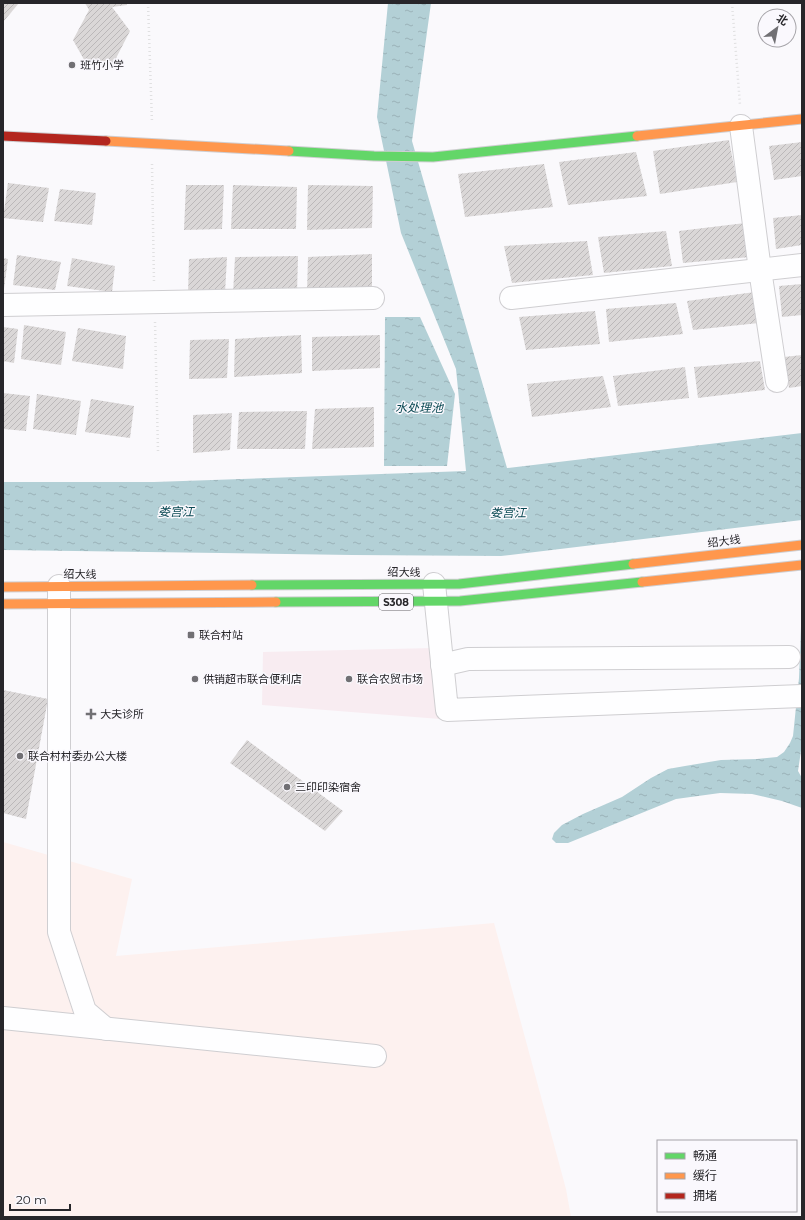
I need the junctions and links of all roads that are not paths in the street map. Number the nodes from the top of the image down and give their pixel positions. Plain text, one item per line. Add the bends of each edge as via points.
1 (802, 119) edge
2 (741, 126) junction
3 (3, 136) edge
4 (802, 265) edge
5 (760, 270) junction
6 (373, 298) dead end
7 (511, 298) dead end
8 (3, 305) edge
9 (777, 381) dead end
10 (802, 545) edge
11 (802, 565) edge
12 (3, 587) edge
13 (435, 593) junction
14 (59, 595) junction
15 (3, 604) edge
16 (789, 657) dead end
17 (442, 665) junction
18 (797, 696) edge
19 (3, 1018) edge
20 (106, 1029) junction
21 (375, 1056) dead end

1 - 2 main road
2 - 3 main road via 432,157
2 - 5 street
4 - 5 street
5 - 7 street
5 - 9 street
6 - 8 street
10 - 13 main road, 绍大线 / S308 via 459,584
11 - 13 main road, 绍大线 / S308 via 460,601
12 - 14 main road, 绍大线 / S308
13 - 14 main road, 绍大线 / S308
13 - 14 main road, 绍大线 / S308
13 - 17 street
14 - 15 main road, 绍大线 / S308
14 - 20 street via 59,932 85,1011
16 - 17 street via 468,659
17 - 18 street via 446,710
19 - 20 street
20 - 21 street

